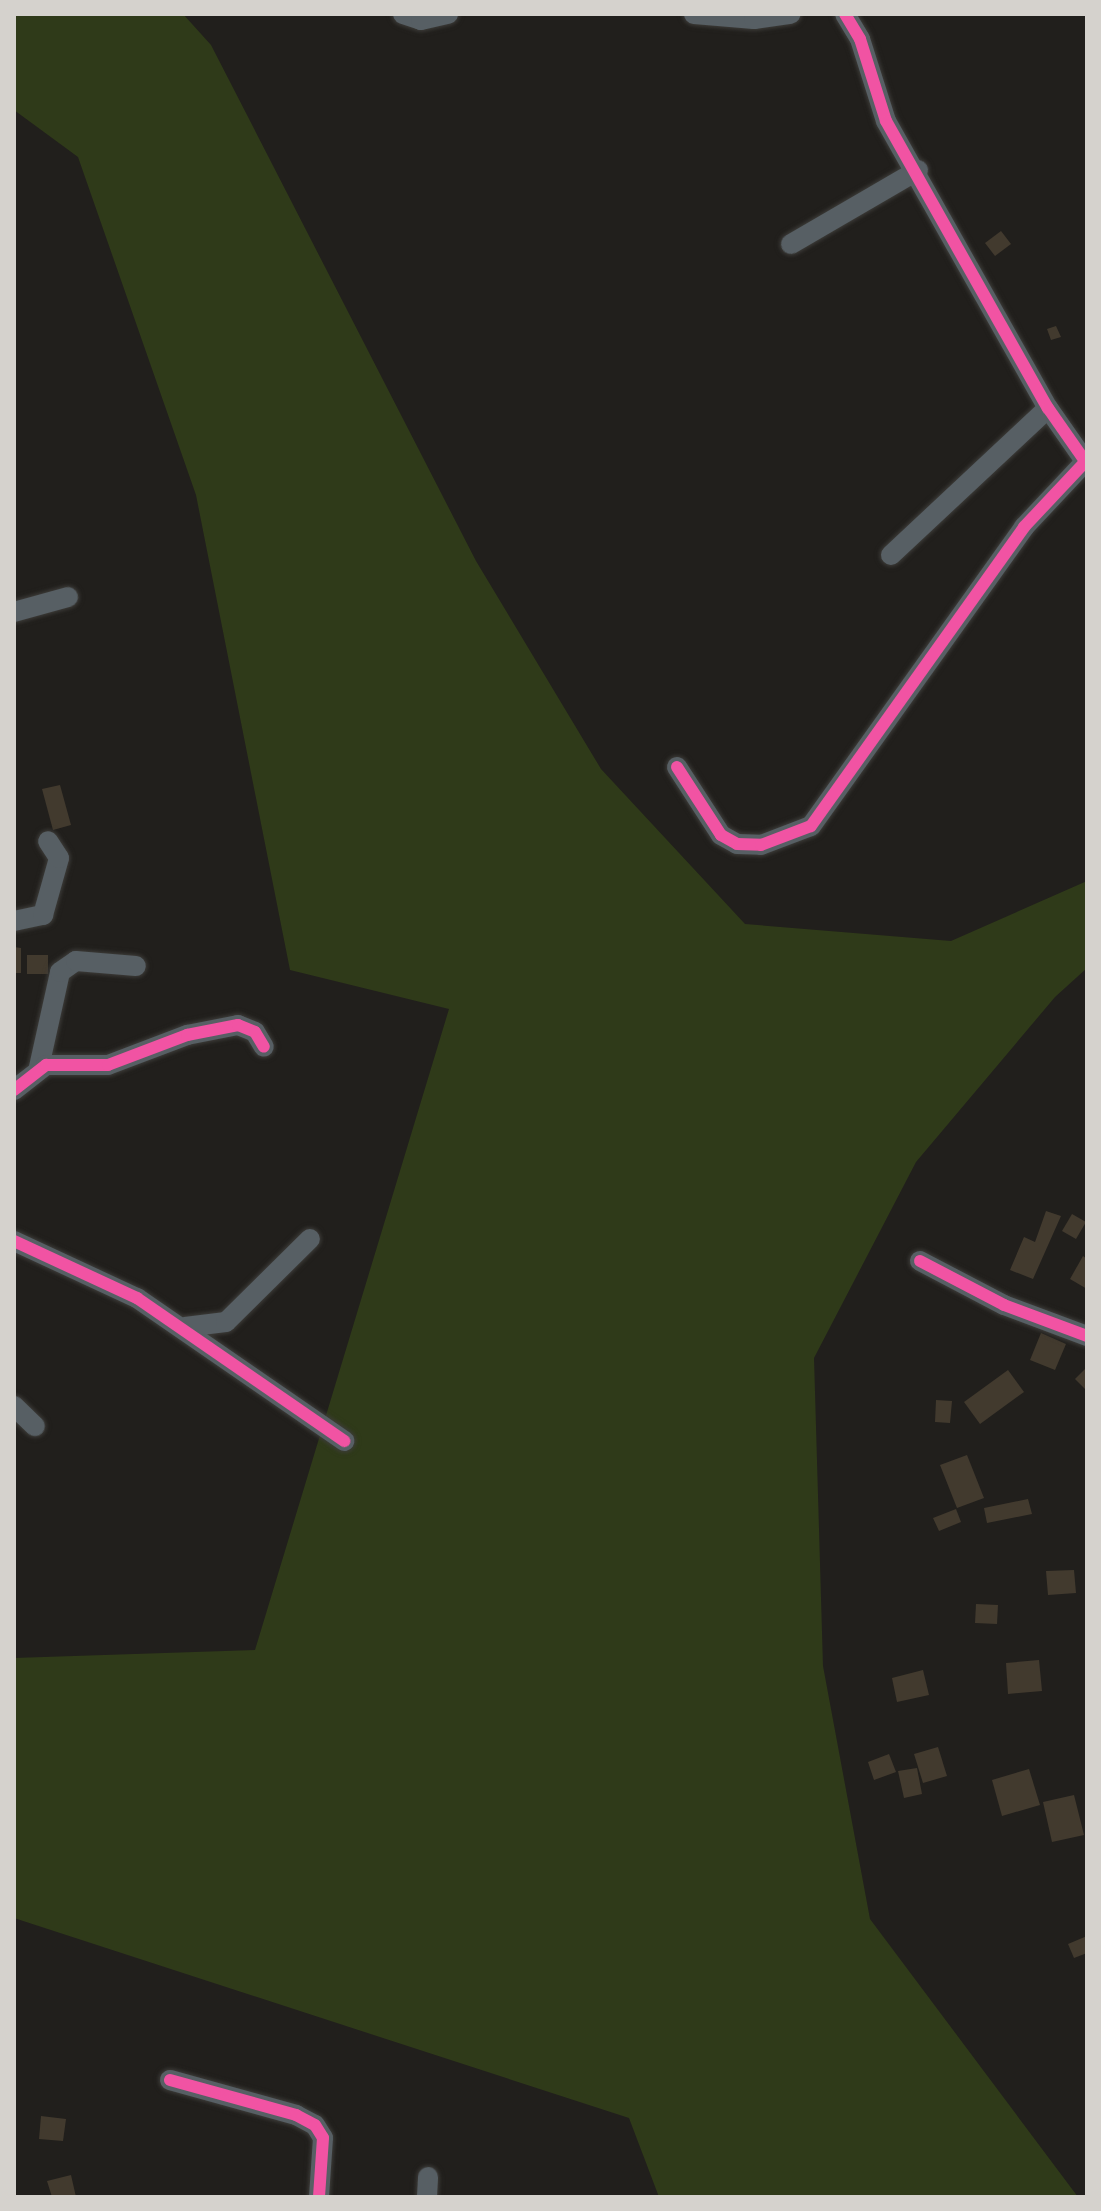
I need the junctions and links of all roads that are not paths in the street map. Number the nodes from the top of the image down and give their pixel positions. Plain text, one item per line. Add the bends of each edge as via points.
1 (403, 14) edge
2 (448, 14) edge
3 (694, 14) edge
4 (791, 14) edge
5 (845, 14) edge
6 (918, 170) junction
7 (791, 244) dead end
8 (1048, 408) junction
9 (1086, 462) edge
10 (891, 555) dead end
11 (68, 597) dead end
12 (14, 612) edge
13 (677, 767) dead end
14 (48, 841) dead end
15 (14, 921) edge
16 (136, 966) dead end
17 (264, 1047) dead end
18 (39, 1067) junction
19 (14, 1090) edge
20 (310, 1239) dead end
21 (14, 1241) edge
22 (920, 1261) dead end
23 (185, 1327) junction
24 (1087, 1336) edge
25 (14, 1406) edge
26 (35, 1426) dead end
27 (344, 1441) dead end
28 (170, 2080) dead end
29 (319, 2197) edge

1 - 2 street via 421,20
3 - 4 street via 754,19
5 - 6 street via 860,39 886,121
6 - 7 street
6 - 8 street
8 - 9 street
8 - 10 street
9 - 13 street via 1024,527 811,826 761,845 737,844 721,835
11 - 12 street
14 - 15 street via 59,858 43,915
16 - 18 street via 76,961 60,972
17 - 18 street via 255,1032 238,1025 187,1035 108,1065
18 - 19 street
20 - 23 street via 226,1322
21 - 23 street via 84,1269
22 - 24 street via 1004,1305
23 - 27 street
25 - 26 street
28 - 29 street via 315,2125 323,2138

